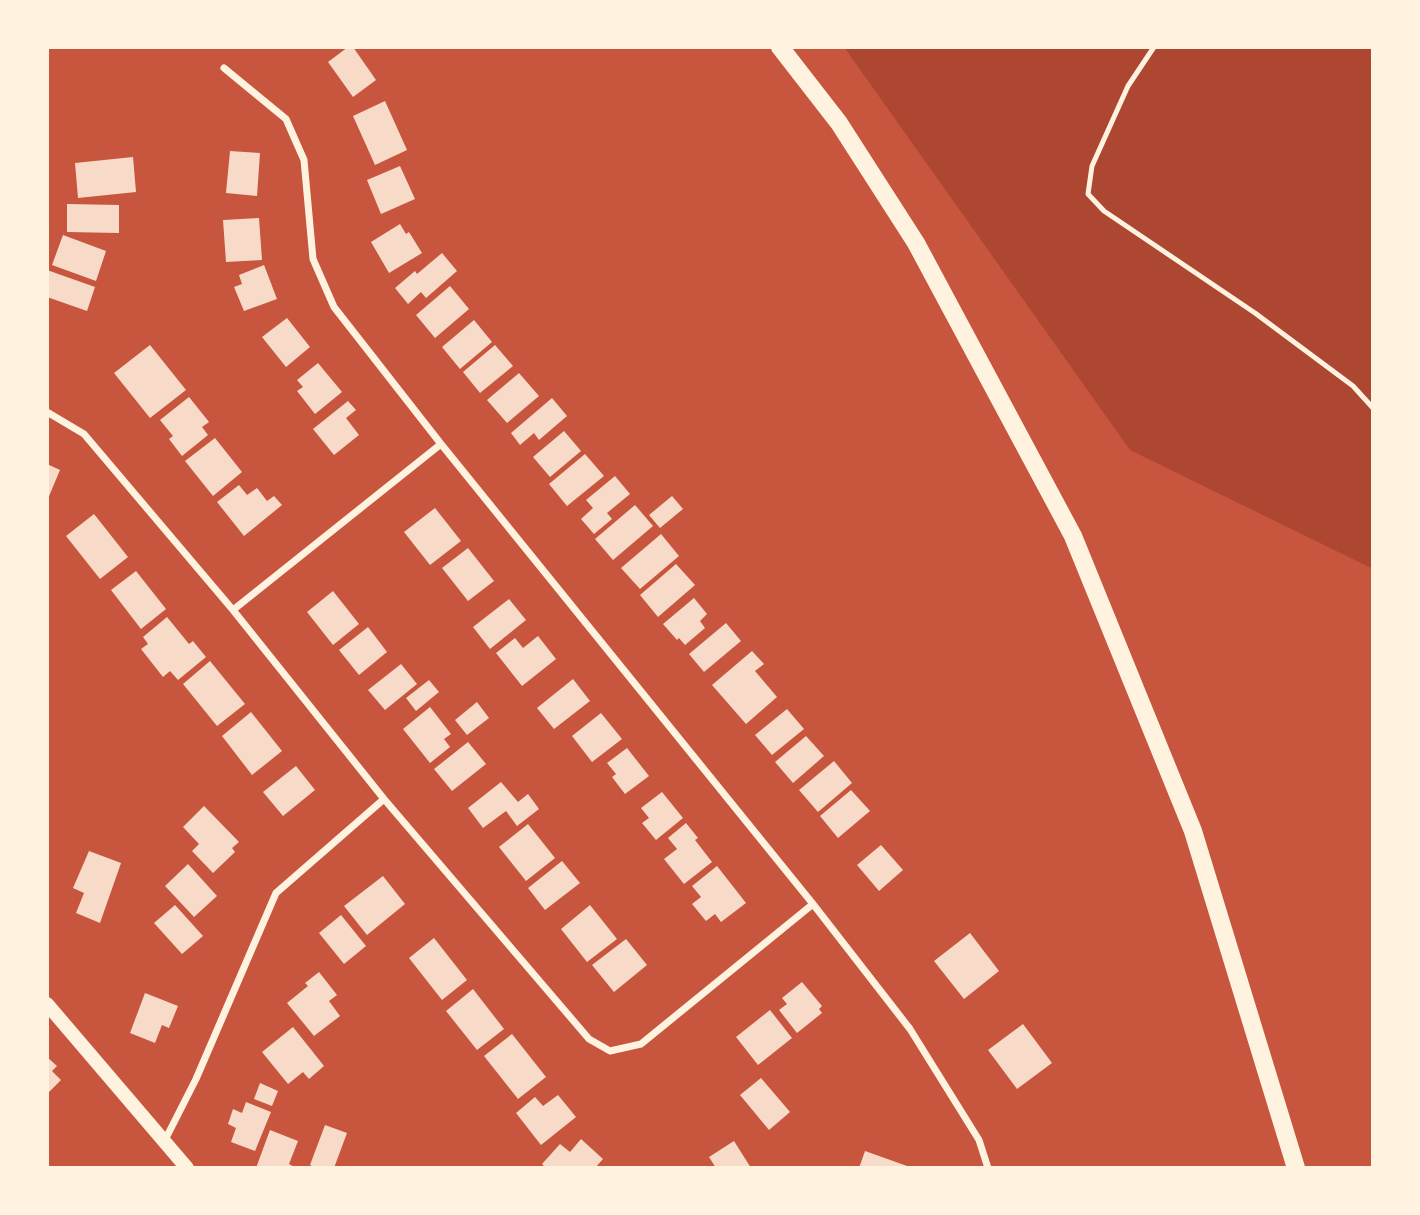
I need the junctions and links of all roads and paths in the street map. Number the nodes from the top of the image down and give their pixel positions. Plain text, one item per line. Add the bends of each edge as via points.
1 (780, 47) edge
2 (1154, 47) edge
3 (224, 68) dead end
4 (1373, 408) edge
5 (47, 412) edge
6 (441, 444) junction
7 (233, 610) junction
8 (384, 799) junction
9 (813, 904) junction
10 (47, 1004) edge
11 (165, 1140) junction
12 (187, 1168) edge
13 (988, 1168) edge
14 (1296, 1168) edge

1 - 14 main road via 839,123 916,243 1073,536 1193,831
2 - 4 lane via 1128,86 1092,166 1088,194 1104,211 1353,386
3 - 6 street via 286,119 304,160 313,259 334,307
5 - 7 street via 84,434
6 - 7 street
6 - 9 street
7 - 8 street
8 - 9 street via 589,1039 610,1051 641,1044
8 - 11 street via 276,892
9 - 13 street via 910,1029 979,1140
10 - 11 main road
11 - 12 main road

